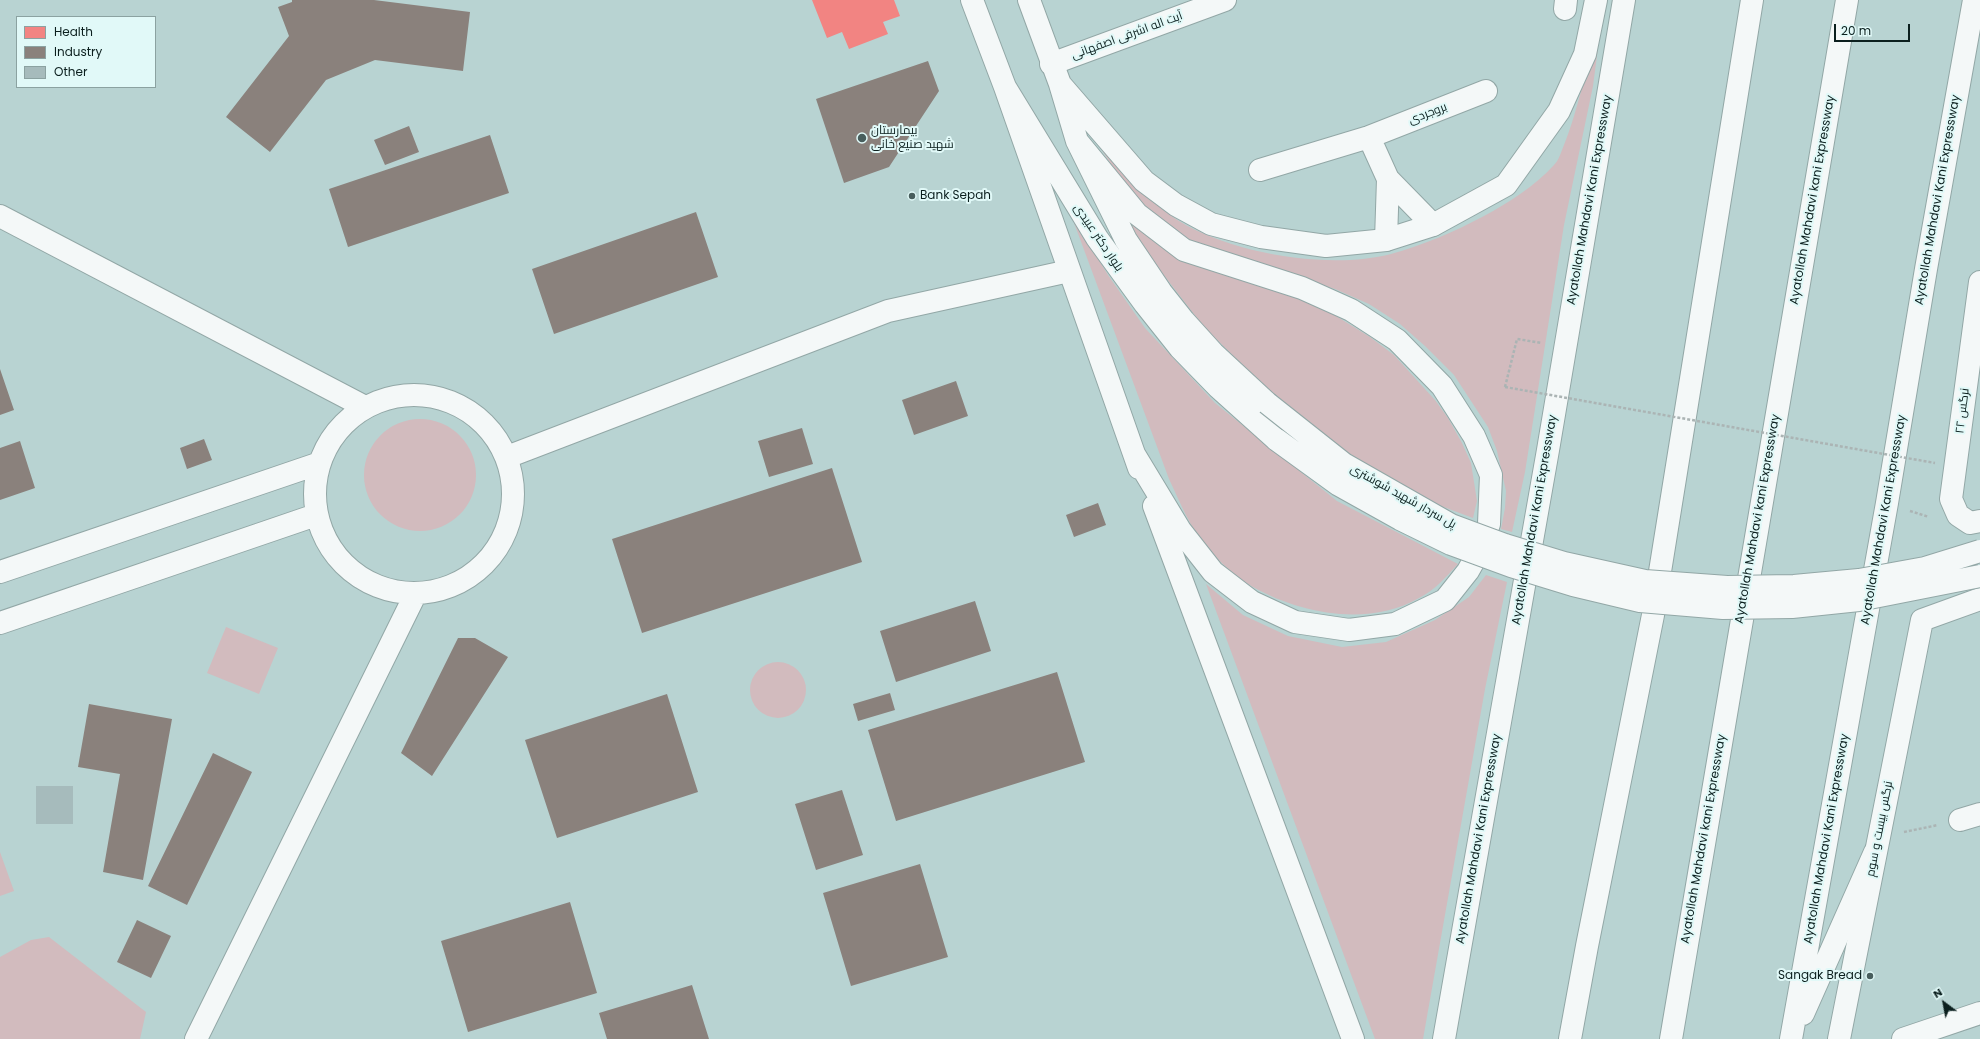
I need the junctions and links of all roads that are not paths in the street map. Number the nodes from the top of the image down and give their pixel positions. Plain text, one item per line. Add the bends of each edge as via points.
1 (972, 0) edge
2 (1029, 0) edge
3 (1225, 0) edge
4 (1596, 0) edge
5 (1624, 0) edge
6 (1752, 0) edge
7 (1847, 0) edge
8 (1974, 0) edge
9 (1052, 64) junction
10 (1060, 84) junction
11 (1005, 88) junction
12 (1486, 91) dead end
13 (1369, 137) junction
14 (1077, 141) junction
15 (1260, 170) dead end
16 (1388, 179) junction
17 (0, 216) edge
18 (1433, 225) junction
19 (1386, 240) junction
20 (1069, 271) junction
21 (1980, 282) edge
22 (1978, 315) edge
23 (1267, 403) joint
24 (365, 407) junction
25 (1276, 440) joint
26 (1134, 454) junction
27 (507, 457) junction
28 (320, 463) junction
29 (316, 515) junction
30 (1980, 522) edge
31 (1980, 551) edge
32 (0, 572) edge
33 (1980, 576) edge
34 (416, 594) junction
35 (1980, 599) edge
36 (0, 623) edge
37 (1877, 844) junction
38 (1980, 1013) edge
39 (196, 1039) edge
40 (1353, 1039) edge
41 (1444, 1039) edge
42 (1570, 1039) edge
43 (1671, 1039) edge
44 (1792, 1039) edge
45 (1839, 1039) edge
46 (1903, 1039) edge

1 - 11 main road, بلوار دکتر عبیدی
2 - 9 main road, بلوار دکتر عبیدی
3 - 9 main road, آیت اله اشرفی اصفهانی
4 - 18 main road via 1584,54 1558,111 1506,185
5 - 41 main road, Ayatollah Mahdavi Kani Expressway
6 - 42 main road via 1653,615
7 - 43 main road, Ayatollah Mahdavi kani Expressway
8 - 44 main road, Ayatollah Mahdavi Kani Expressway
9 - 10 main road, بلوار دکتر عبیدی
10 - 14 main road, بلوار دکتر عبیدی
10 - 19 main road via 1144,181 1176,205 1211,224 1261,237 1326,246
11 - 20 main road
11 - 25 main road, بلوار دکتر عبیدی via 1097,238 1144,304 1180,348
12 - 13 main road, بروجردی
13 - 15 main road, بروجردی
13 - 16 main road
14 - 23 main road, بلوار دکتر عبیدی via 1126,240 1161,292 1213,353
14 - 26 main road via 1137,214 1184,250 1302,288 1351,310 1397,340 1442,386 1474,436 1491,475 1489,524 1481,548 1468,571 1445,600 1395,624 1348,630 1295,622 1252,602 1213,572 1180,530
16 - 18 main road
16 - 19 main road
17 - 24 main road
18 - 19 main road
20 - 26 main road
20 - 27 main road via 888,311
21 - 22 main road, نرگس ۲۲
22 - 30 main road, نرگس ۲۲ via 1951,500 1958,515 1970,523
23 - 31 main road, پل سردار شهید شوشتری, bridge via 1344,464 1451,525 1564,563 1645,581 1727,587 1794,586 1852,581 1925,568
24 - 27 main road via 397,396 431,396 463,407 489,428
24 - 28 main road via 340,427 322,453
25 - 33 main road, پل سردار شهید شوشتری, bridge via 1339,485 1451,544 1573,585 1640,601 1723,608 1792,607 1859,600
26 - 40 main road
27 - 34 main road via 513,488 511,514 497,548 475,572 448,588
28 - 29 main road via 314,484
28 - 32 main road
29 - 34 main road via 329,547 352,572 382,589
29 - 36 main road
34 - 39 main road
35 - 37 main road, نرگس بیست و سوم via 1922,620
37 - 44 main road
37 - 45 main road, نرگس بیست و سوم
38 - 46 main road

